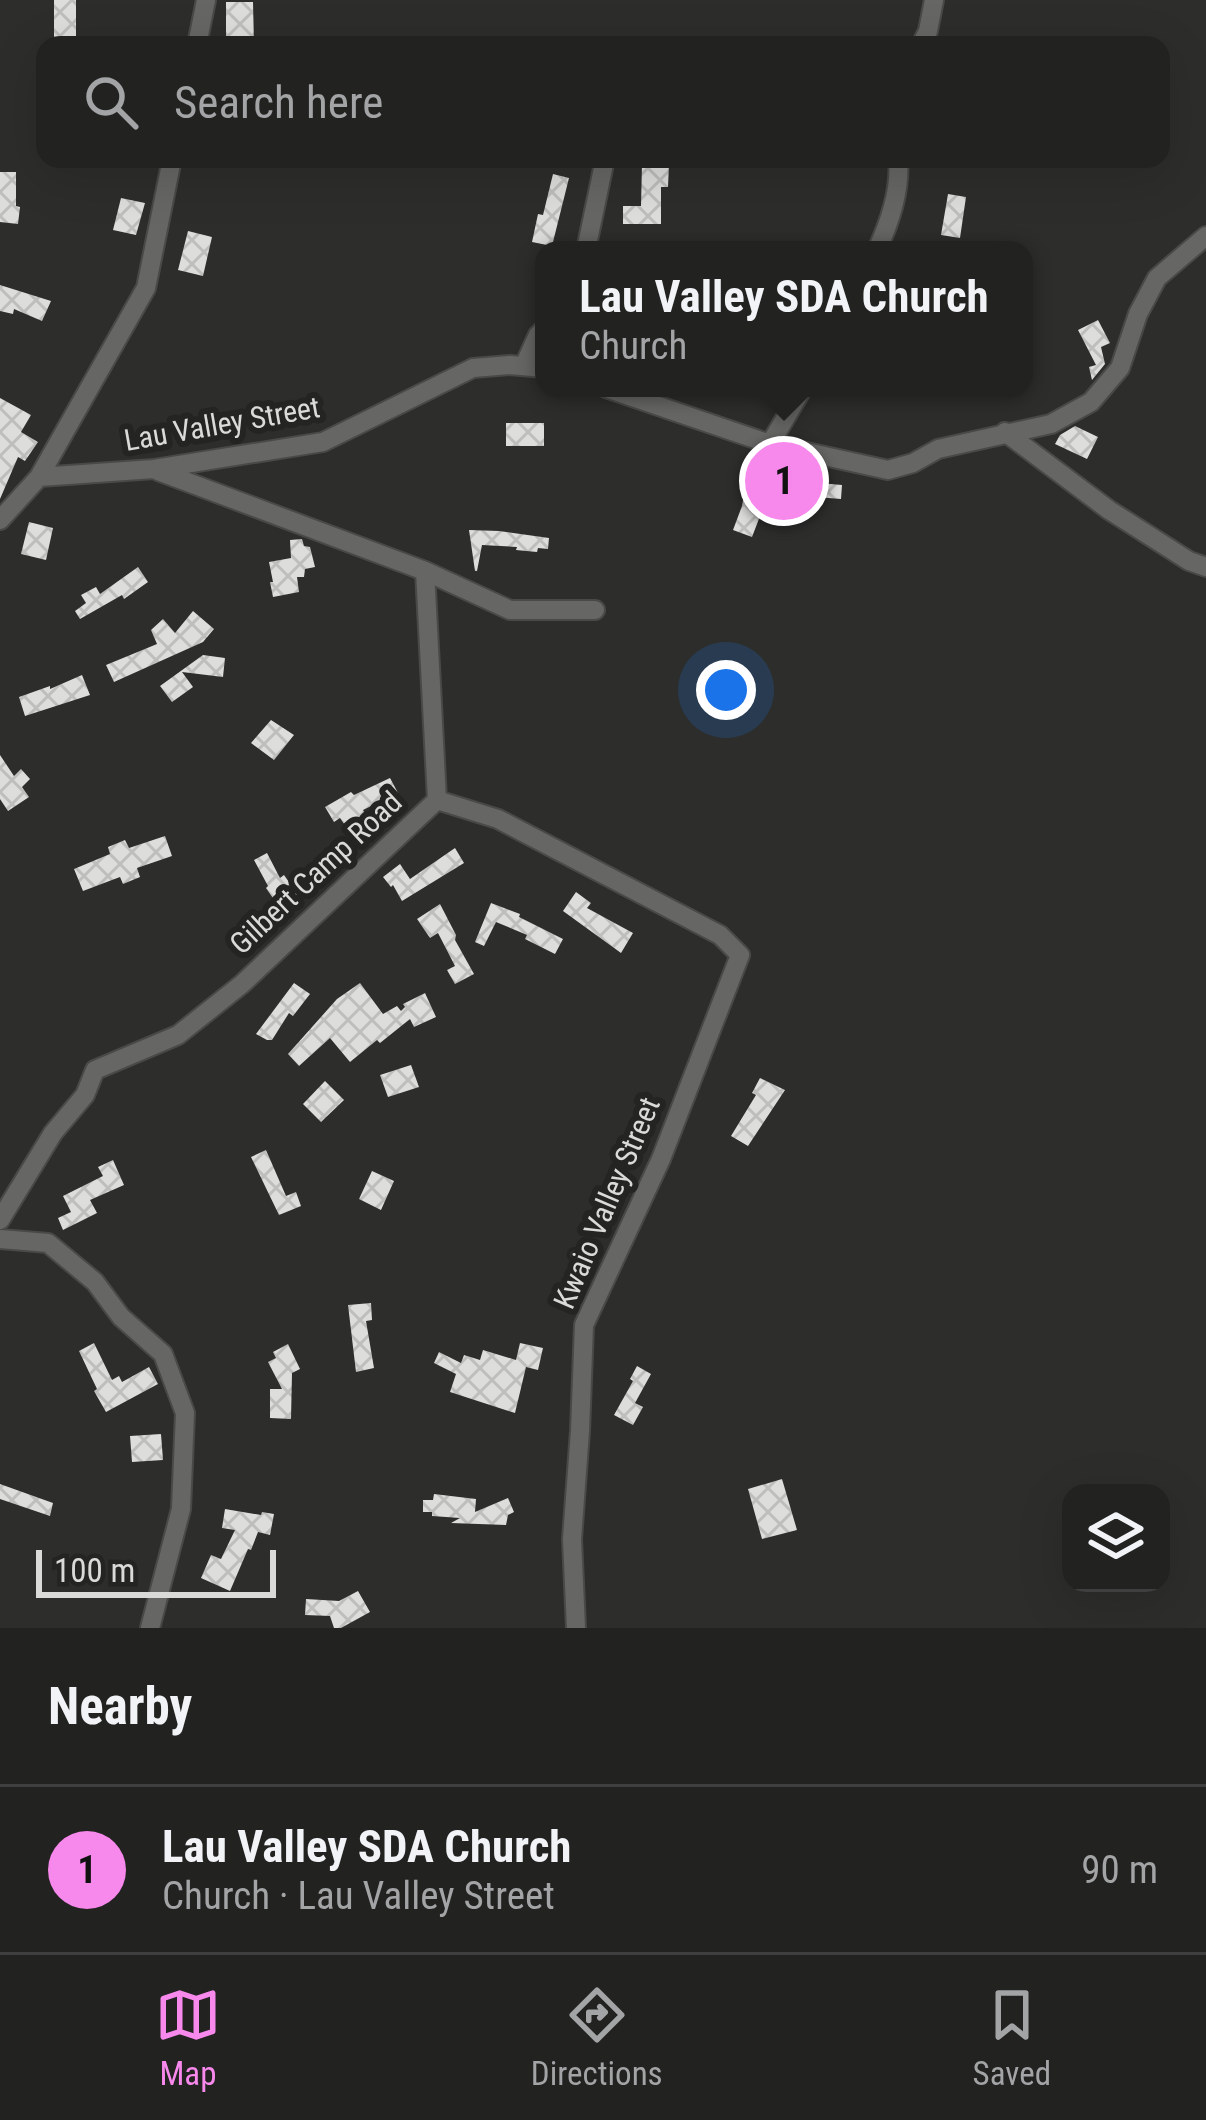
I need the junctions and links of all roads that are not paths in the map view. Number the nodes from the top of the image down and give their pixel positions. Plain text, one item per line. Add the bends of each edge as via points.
1 (206, 0) edge
2 (934, 0) edge
3 (199, 36) edge
4 (926, 36) edge
5 (170, 168) edge
6 (603, 168) edge
7 (899, 168) edge
8 (1206, 236) edge
9 (588, 241) edge
10 (881, 241) edge
11 (534, 367) edge
12 (632, 397) edge
13 (798, 397) edge
14 (1004, 432) junction
15 (770, 444) junction
16 (154, 470) junction
17 (39, 477) junction
18 (0, 520) edge
19 (1206, 567) edge
20 (424, 571) junction
21 (595, 610) dead end
22 (437, 800) junction
23 (740, 955) joint
24 (0, 1220) edge
25 (0, 1239) edge
26 (150, 1628) edge
27 (576, 1628) edge

1 - 3 street
2 - 4 street
5 - 17 street via 146,289
6 - 9 street
7 - 10 street
8 - 14 street via 1157,278 1120,368 1091,402 1051,424
11 - 16 street, Lau Valley Street via 472,368 322,442
12 - 15 street
13 - 15 street
14 - 15 street via 888,470
14 - 19 street via 1109,510
16 - 17 street, Lau Valley Street
16 - 20 street
17 - 18 street
20 - 21 street via 509,610
20 - 22 street
22 - 23 street, Gilbert Camp Road via 498,819 720,935
22 - 24 street, Gilbert Camp Road via 178,1035 95,1070
23 - 27 street, Kwaio Valley Street via 662,1159 584,1325 572,1539
25 - 26 street via 48,1243 163,1354 185,1413 182,1509

